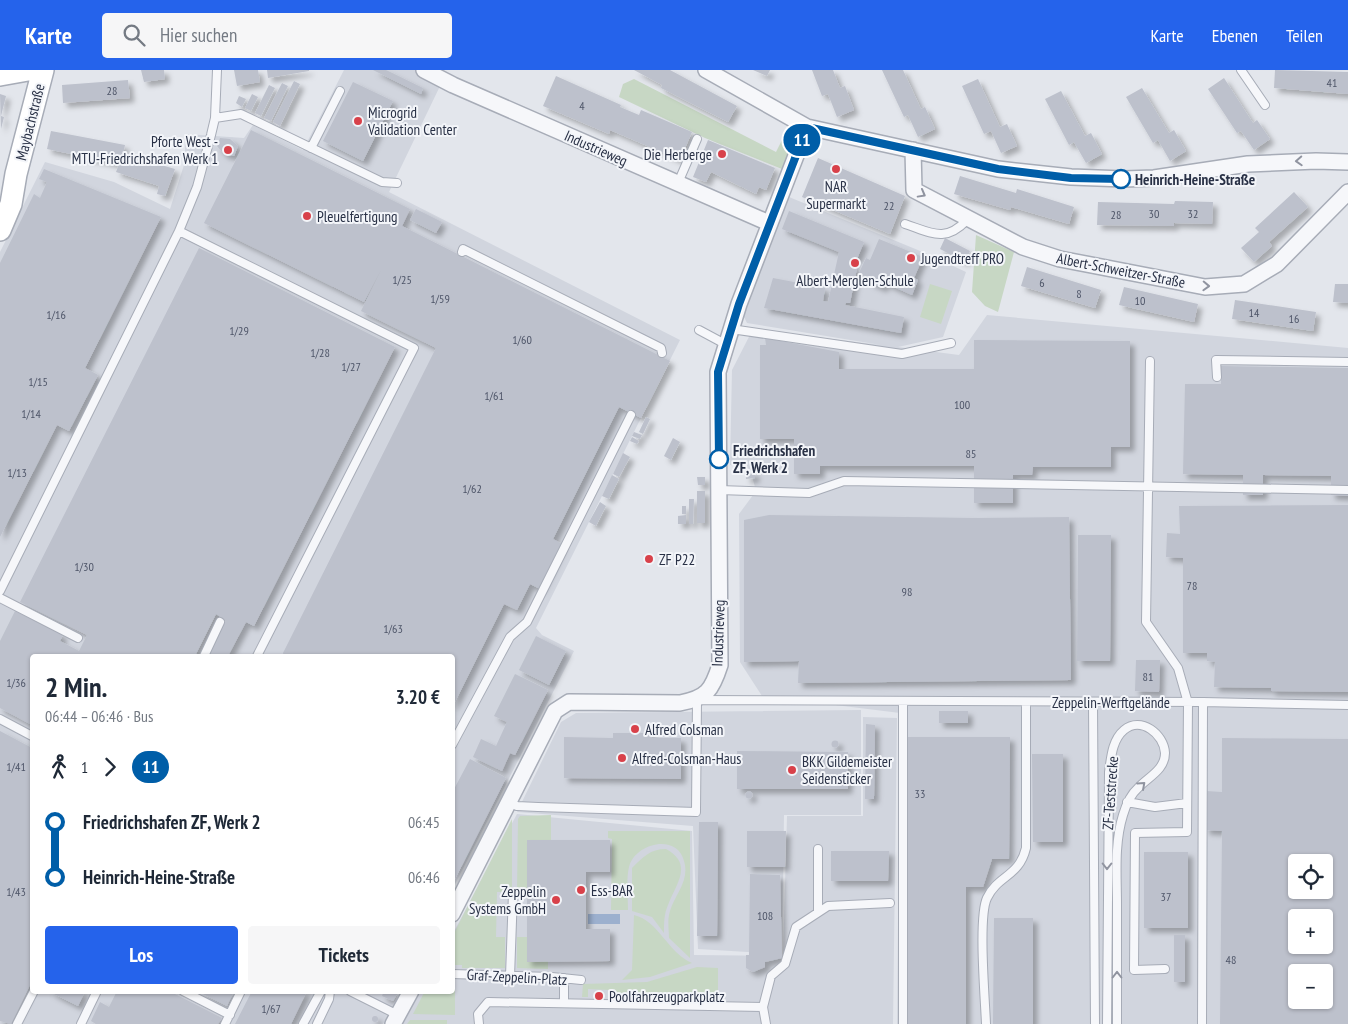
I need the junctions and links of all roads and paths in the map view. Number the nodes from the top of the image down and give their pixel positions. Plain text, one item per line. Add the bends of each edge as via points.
1 (28, 70) edge
2 (43, 70) edge
3 (217, 70) edge
4 (424, 70) edge
5 (706, 70) edge
6 (1241, 70) edge
7 (0, 75) edge
8 (340, 91) dead end
9 (1264, 104) dead end
10 (214, 118) junction
11 (807, 127) junction
12 (697, 140) dead end
13 (311, 148) junction
14 (913, 150) junction
15 (1348, 162) edge
16 (16, 174) junction
17 (398, 183) dead end
18 (678, 183) junction
19 (1348, 192) edge
20 (0, 200) edge
21 (967, 220) junction
22 (769, 223) junction
23 (905, 224) dead end
24 (0, 230) edge
25 (179, 231) junction
26 (462, 252) dead end
27 (731, 329) junction
28 (699, 330) dead end
29 (951, 343) dead end
30 (727, 344) junction
31 (662, 353) dead end
32 (1150, 361) dead end
33 (1348, 362) edge
34 (1217, 377) dead end
35 (631, 416) dead end
36 (1148, 486) junction
37 (719, 490) junction
38 (1348, 490) edge
39 (0, 591) edge
40 (0, 598) edge
41 (220, 622) dead end
42 (78, 638) dead end
43 (205, 654) edge
44 (258, 654) edge
45 (697, 700) junction
46 (903, 702) junction
47 (1026, 702) junction
48 (1093, 702) junction
49 (1203, 702) junction
50 (1188, 703) junction
51 (1348, 705) edge
52 (0, 720) edge
53 (30, 735) edge
54 (455, 739) edge
55 (507, 802) junction
56 (1128, 802) junction
57 (1187, 803) junction
58 (818, 849) dead end
59 (513, 892) dead end
60 (890, 903) dead end
61 (455, 908) edge
62 (818, 912) junction
63 (1165, 969) dead end
64 (455, 974) edge
65 (510, 976) junction
66 (564, 978) junction
67 (581, 980) dead end
68 (32, 994) edge
69 (96, 994) edge
70 (189, 994) edge
71 (240, 994) edge
72 (319, 994) edge
73 (330, 994) edge
74 (355, 994) edge
75 (410, 994) edge
76 (564, 1003) junction
77 (763, 1007) junction
78 (230, 1015) junction
79 (396, 1019) edge
80 (1118, 1023) edge
81 (16, 1024) edge
82 (81, 1024) edge
83 (225, 1024) edge
84 (303, 1024) edge
85 (317, 1024) edge
86 (478, 1024) edge
87 (766, 1024) edge
88 (903, 1024) edge
89 (986, 1024) edge
90 (1095, 1024) edge
91 (1106, 1024) edge
92 (1202, 1024) edge

1 - 7 main road
2 - 16 main road, Maybachstraße
3 - 10 lane
4 - 18 street, Industrieweg
5 - 11 street
6 - 9 lane
8 - 13 lane
10 - 13 lane via 241,114
10 - 25 lane via 198,187
11 - 14 street
11 - 22 street, Industrieweg
12 - 18 lane
13 - 17 lane via 382,182
15 -> 14 street via 1316,160 1248,164 1154,178 1071,178 998,169
14 -> 21 street, Albert-Schweitzer-Straße via 914,190
16 - 20 main road, Maybachstraße via 7,181
16 - 24 main road, Maybachstraße via 11,204
18 - 22 street, Industrieweg
21 -> 19 street, Albert-Schweitzer-Straße via 1023,248 1060,259 1205,287 1244,284 1277,264
21 - 23 lane via 956,231 936,235
22 - 27 street, Industrieweg
25 - 39 lane
25 - 44 lane via 415,344
26 - 31 lane via 463,249 643,339 660,348
27 - 29 lane via 902,354
27 - 30 street, Industrieweg
28 - 30 lane
30 - 37 street, Industrieweg via 718,372
32 - 36 lane
33 - 34 lane via 1216,360
35 - 54 lane via 527,622 510,637
36 - 37 lane via 844,481 808,493
36 - 38 lane
36 - 50 lane via 1146,622 1178,668
37 - 45 street, Industrieweg via 720,665 713,686
40 - 42 lane
41 - 43 lane
45 - 46 lane, Zeppelin-Werftgelände
45 - 55 street via 562,705 547,725
45 - 55 lane via 696,812 517,806
46 - 47 lane, Zeppelin-Werftgelände
46 - 88 lane
47 - 48 lane, Zeppelin-Werftgelände
47 - 89 lane via 1026,848 1016,870 992,890 983,911
48 - 50 lane, Zeppelin-Werftgelände
48 - 90 lane
49 - 50 lane, Zeppelin-Werftgelände
49 - 51 lane, Zeppelin-Werftgelände
49 - 92 lane
50 - 57 lane
52 - 53 lane
55 - 61 street
56 - 57 lane via 1155,807
80 -> 56 lane, ZF-Teststrecke via 1117,841
56 -> 91 lane, ZF-Teststrecke via 1159,769 1164,759 1160,739 1152,730 1140,725 1125,730 1119,736 1109,772
57 - 63 lane via 1187,832 1135,833 1134,970
58 - 62 lane
59 - 65 lane
60 - 62 lane via 828,906
62 - 77 lane via 796,927 785,964 771,976
64 - 65 lane, Graf-Zeppelin-Platz
65 - 66 lane, Graf-Zeppelin-Platz
66 - 67 lane, Graf-Zeppelin-Platz
66 - 76 lane
68 - 81 lane
69 - 82 lane
70 - 78 lane
71 - 78 lane
72 - 84 lane
73 - 85 lane
74 - 79 lane
75 - 79 street
76 - 77 lane
76 - 86 lane via 488,1002 478,1014
77 - 87 lane
78 - 83 lane

